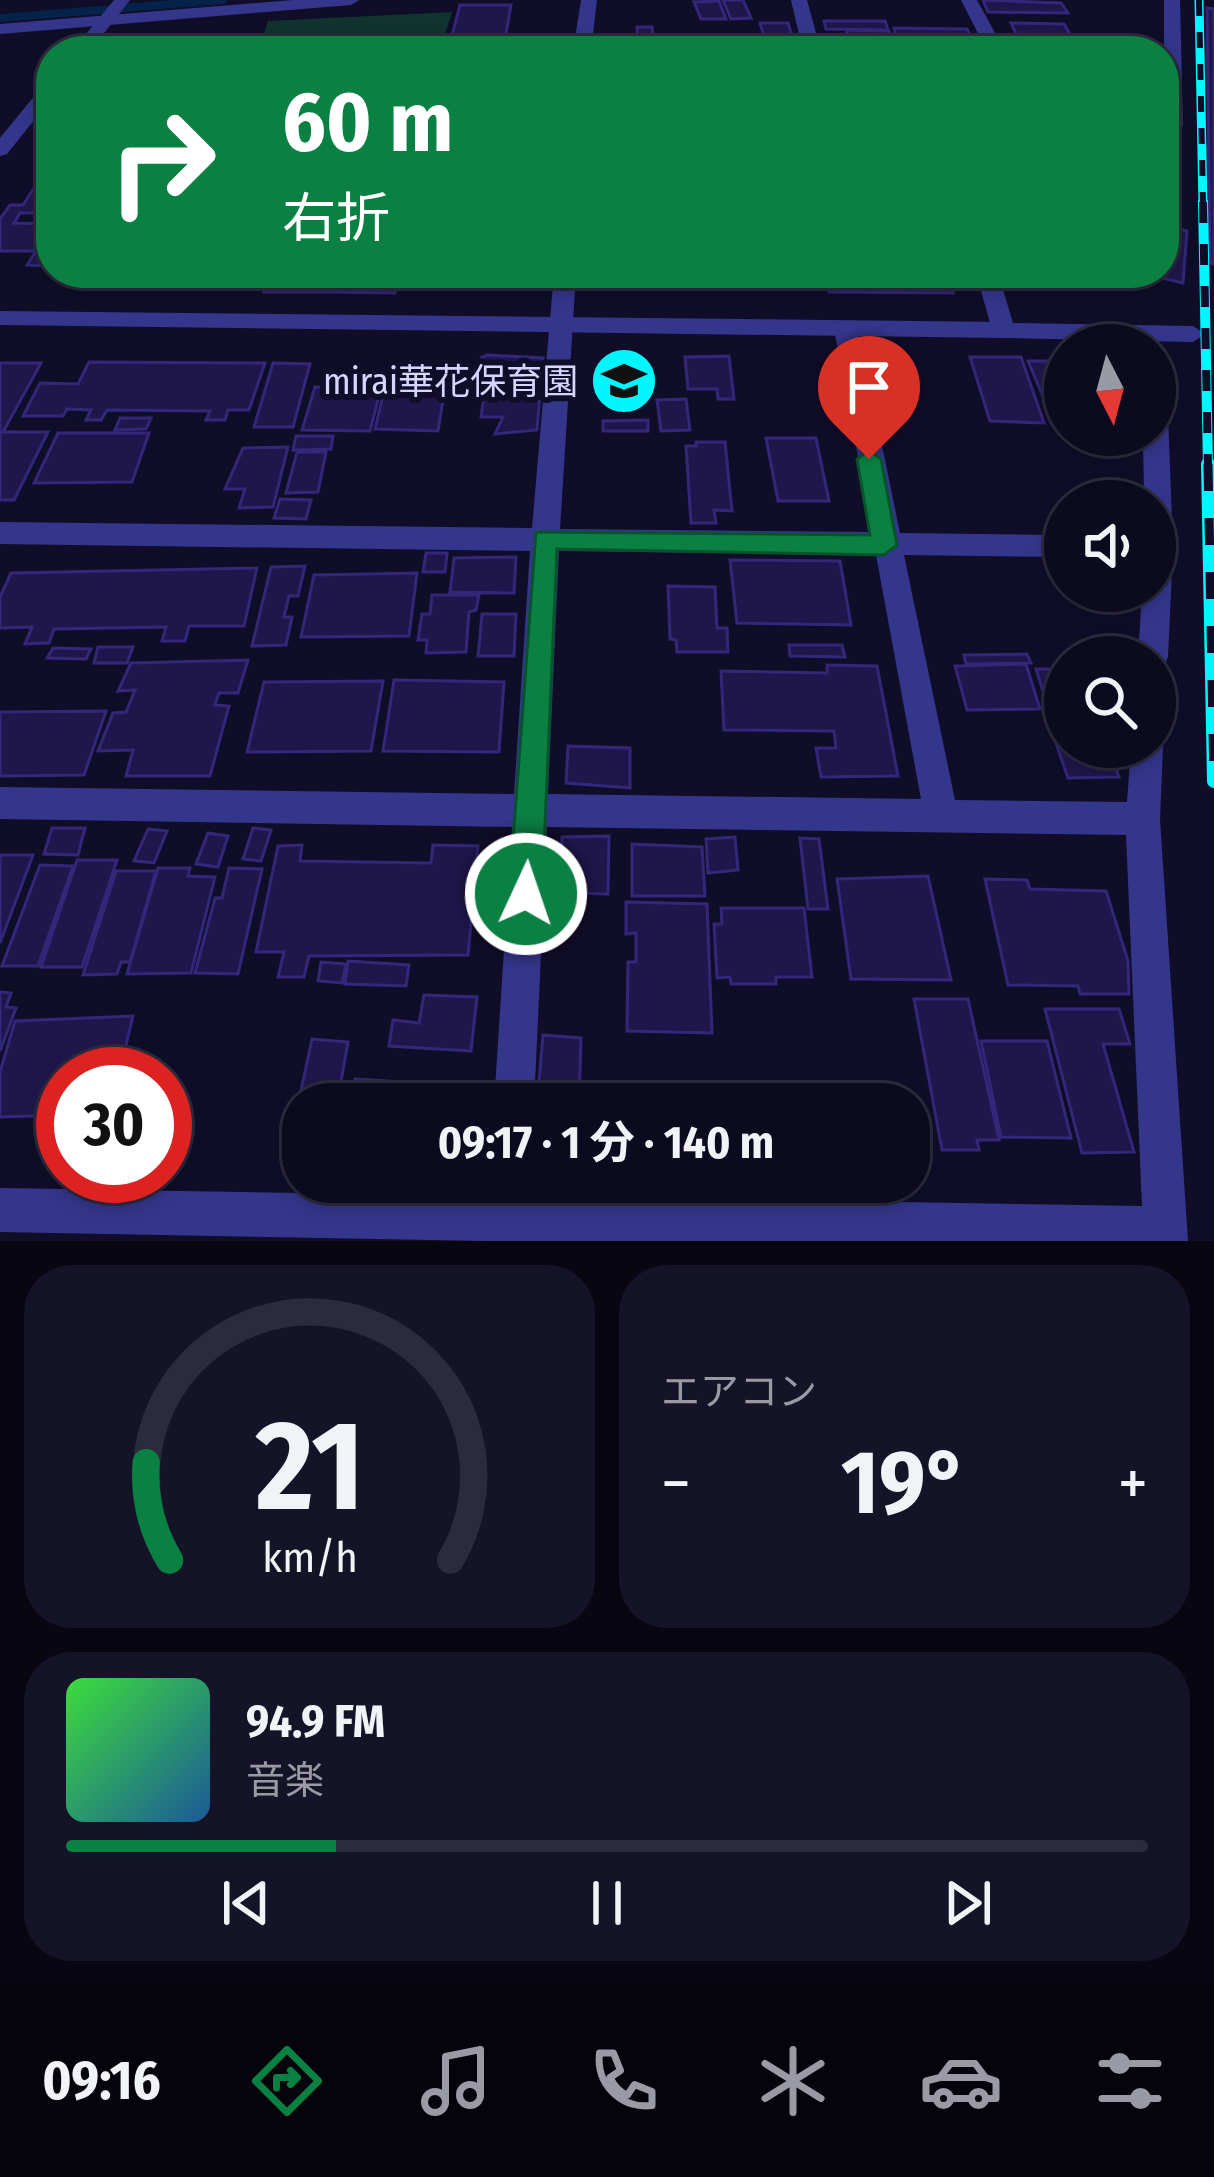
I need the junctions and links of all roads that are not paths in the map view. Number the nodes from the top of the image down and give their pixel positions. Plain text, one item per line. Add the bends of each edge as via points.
1 (351, 0) edge
2 (589, 0) edge
3 (799, 0) edge
4 (969, 0) edge
5 (1172, 0) edge
6 (113, 7) edge
7 (0, 29) edge
8 (92, 36) edge
9 (584, 36) edge
10 (808, 36) edge
11 (988, 36) edge
12 (1173, 36) edge
13 (36, 106) edge
14 (0, 150) edge
15 (564, 288) edge
16 (991, 288) edge
17 (0, 319) edge
18 (562, 326) junction
19 (846, 329) junction
20 (1004, 330) junction
21 (1192, 334) dead end
22 (1044, 344) edge
23 (0, 534) edge
24 (545, 539) junction
25 (884, 545) junction
26 (1044, 546) edge
27 (1147, 768) edge
28 (0, 802) edge
29 (530, 810) junction
30 (940, 817) junction
31 (1143, 819) junction
32 (515, 1083) edge
33 (0, 1210) edge
34 (508, 1214) edge
35 (1165, 1235) edge

1 - 6 street
2 - 9 street
3 - 10 street
4 - 11 street
5 - 12 street
6 - 7 street
6 - 8 street
13 - 14 street
15 - 18 street
16 - 20 street
17 - 18 street
18 - 19 street
18 - 24 street
19 - 20 street
19 - 25 street
20 - 21 street
20 - 22 street
23 - 24 street
24 - 25 street
24 - 29 street
25 - 26 street
25 - 30 street
27 - 31 street
28 - 29 street
29 - 30 street
29 - 32 street
30 - 31 street
31 - 35 street
33 - 34 street
34 - 35 street

